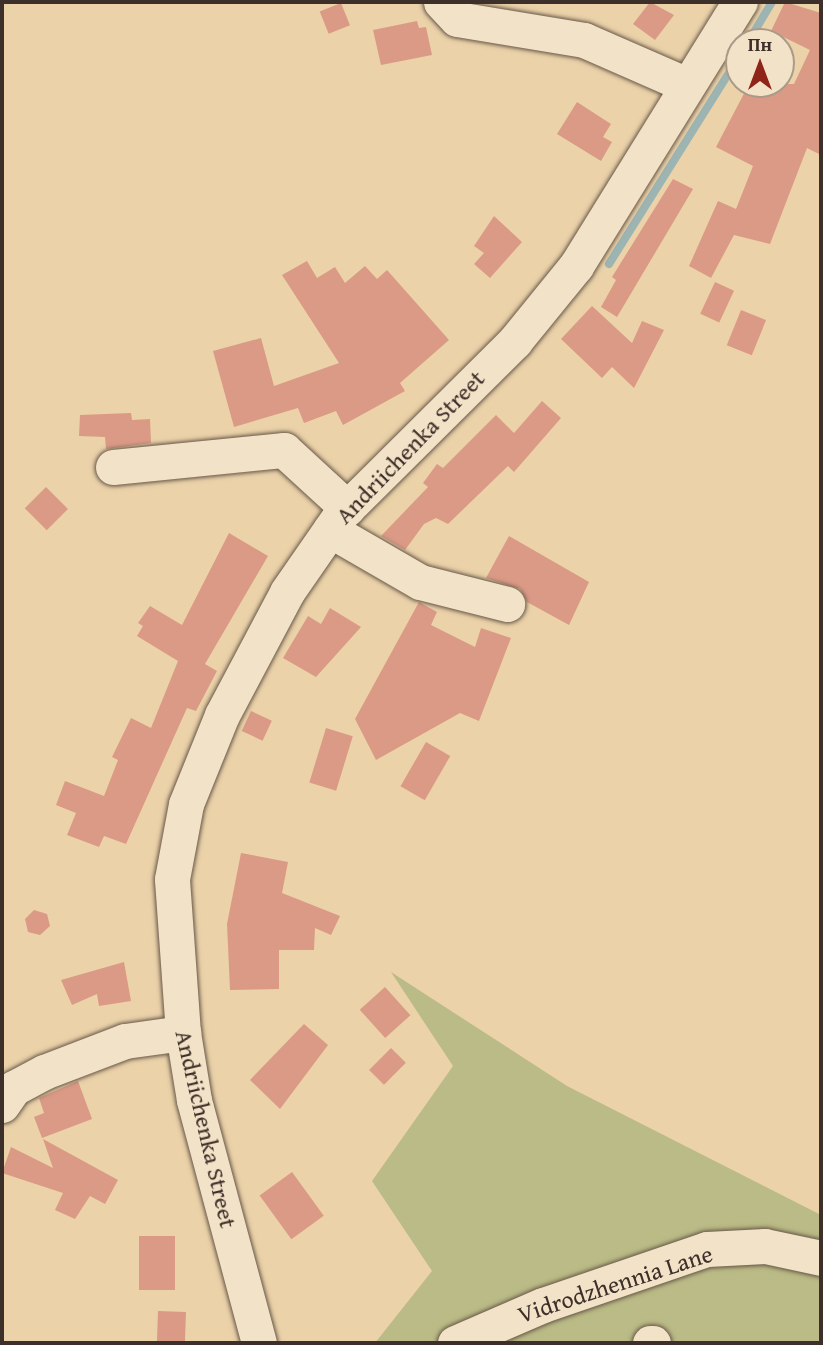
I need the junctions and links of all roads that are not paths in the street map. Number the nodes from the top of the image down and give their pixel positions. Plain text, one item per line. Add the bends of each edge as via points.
1 (441, 2) edge
2 (740, 2) edge
3 (687, 85) junction
4 (113, 467) dead end
5 (339, 519) junction
6 (507, 604) dead end
7 (183, 1033) junction
8 (6, 1089) edge
9 (821, 1258) edge
10 (258, 1343) edge
11 (455, 1343) edge

1 - 3 street via 457,19 584,40
2 - 3 street, Andriichenka Street
3 - 5 street, Andriichenka Street via 576,266 515,341
4 - 5 street via 284,450
5 - 6 street via 420,582
5 - 7 street, Andriichenka Street via 287,592 228,703 186,804 172,879
7 - 8 street via 125,1041
7 - 10 street, Andriichenka Street via 194,1100
9 - 11 street, Vidrodzhennia Lane via 765,1246 707,1249 543,1305

